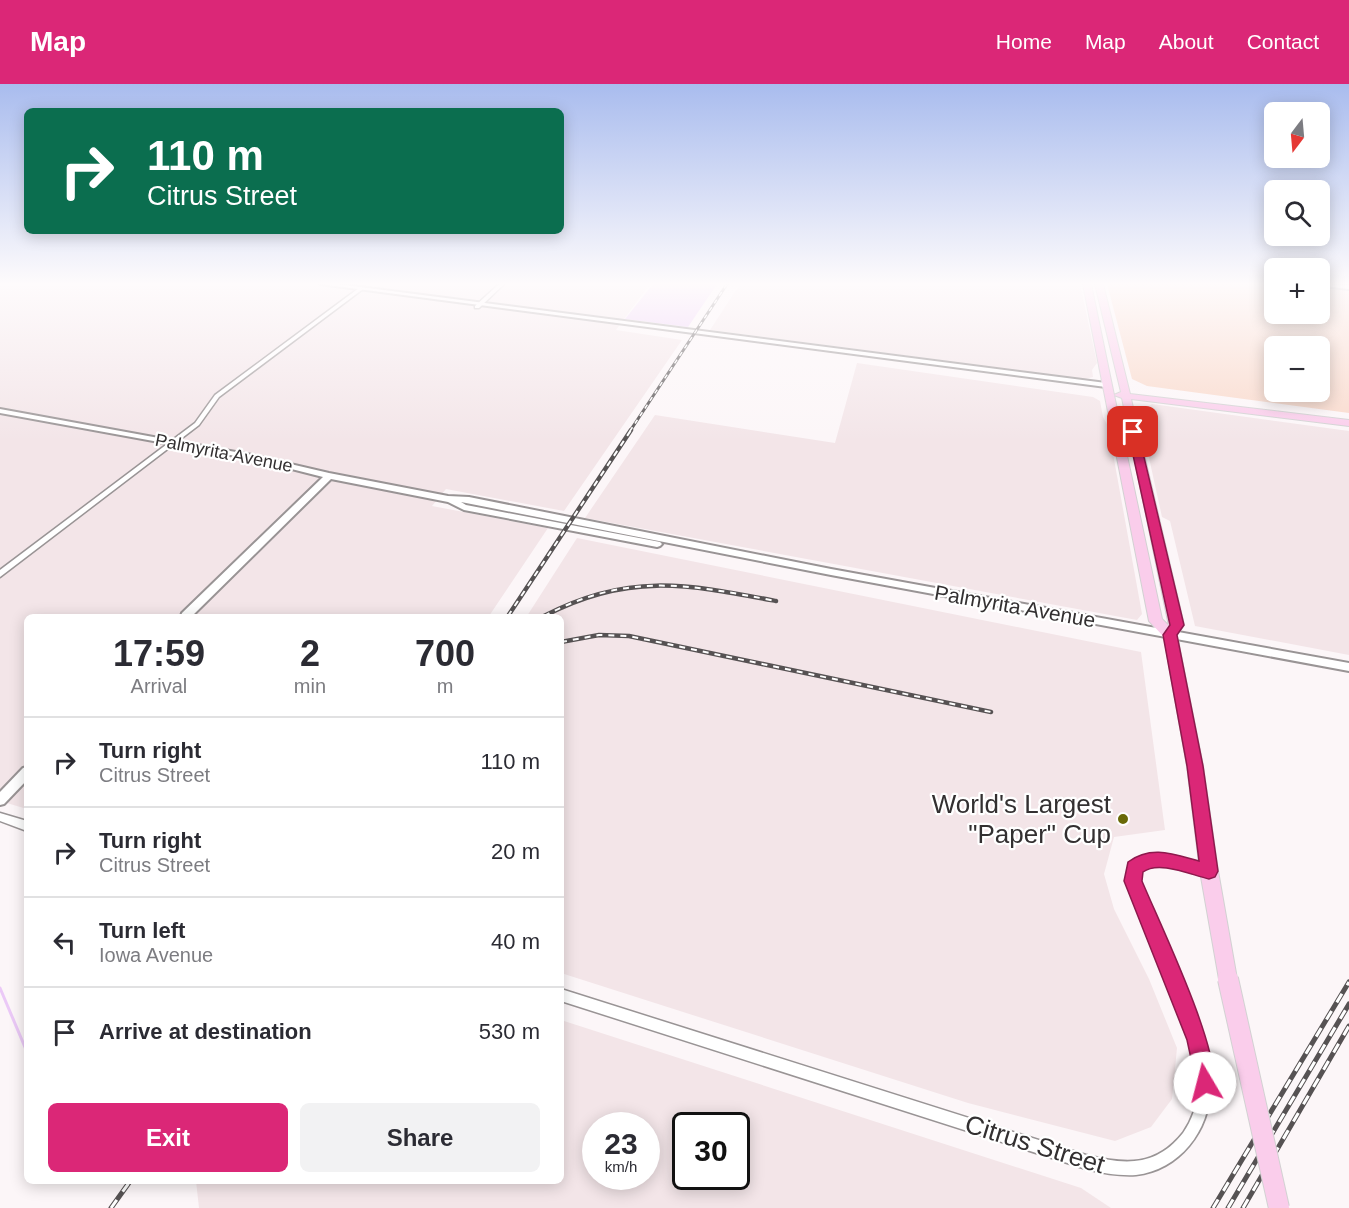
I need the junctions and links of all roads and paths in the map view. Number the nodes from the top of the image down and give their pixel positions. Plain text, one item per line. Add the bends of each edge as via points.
1 (297, 336) edge
2 (714, 336) edge
3 (1097, 336) edge
4 (1112, 336) edge
5 (1107, 388) junction
6 (1125, 391) junction
7 (0, 411) edge
8 (1349, 423) edge
9 (173, 442) junction
10 (329, 476) junction
11 (0, 574) edge
12 (188, 614) edge
13 (1170, 635) junction
14 (1349, 667) edge
15 (24, 775) edge
16 (0, 800) edge
17 (0, 817) edge
18 (24, 825) edge
19 (1209, 871) junction
20 (564, 996) edge
21 (1279, 1208) edge

1 - 9 street via 217,396 197,424
2 - 5 street
3 - 5 main road
4 - 6 main road
5 - 6 main road
5 - 13 main road via 1156,621
6 - 8 main road via 1263,414
6 - 13 main road via 1177,625
7 - 9 street, Palmyrita Avenue
9 - 10 street, Palmyrita Avenue
9 - 11 street
10 - 12 street
10 - 13 street, Palmyrita Avenue via 539,522 658,544 681,543
13 - 14 street, Palmyrita Avenue
13 - 19 main road via 1195,766
15 - 16 street
17 - 18 street
19 - 20 street, Citrus Street via 1159,859 1143,861 1133,874 1139,901 1197,1040 1205,1083 1200,1116 1187,1140 1165,1159 1136,1169 1086,1162
19 - 21 main road, bridge via 1228,979

